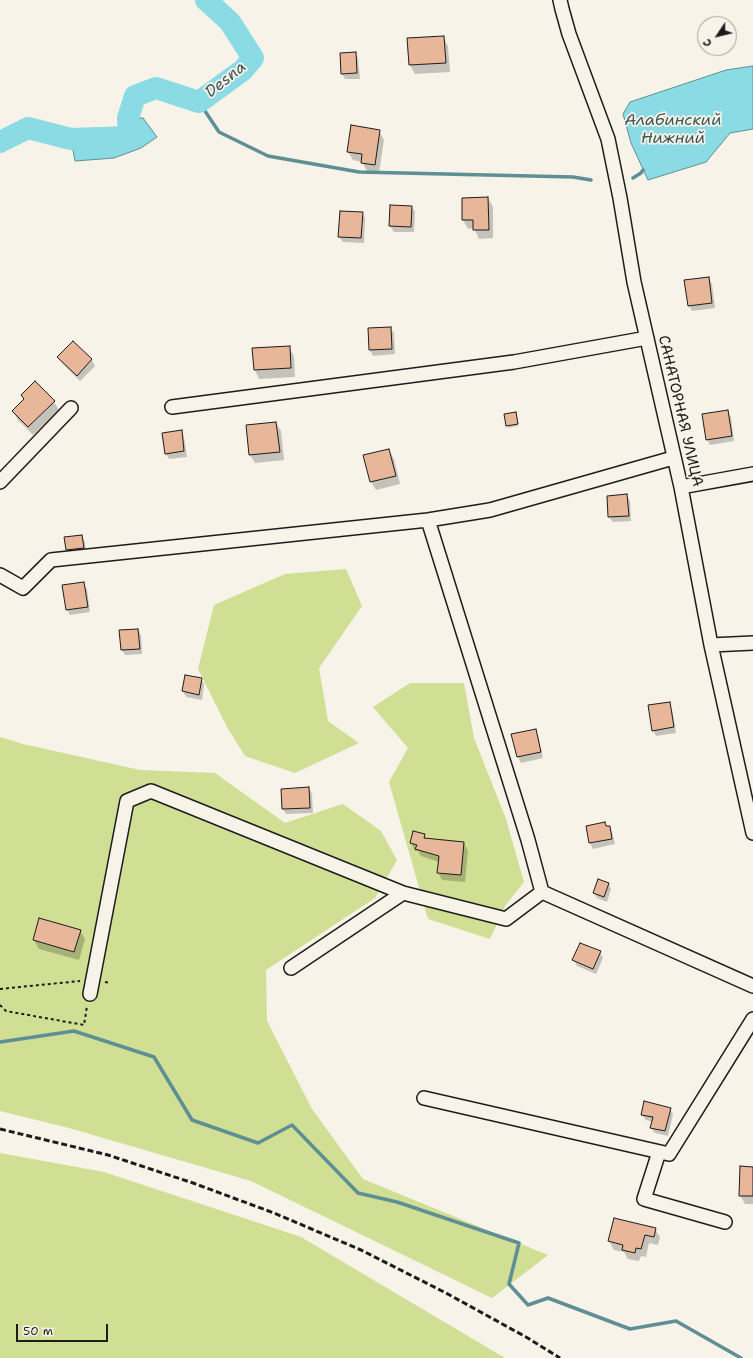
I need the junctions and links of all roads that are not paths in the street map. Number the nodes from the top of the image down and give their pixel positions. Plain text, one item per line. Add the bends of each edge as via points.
1 (560, 0) edge
2 (647, 338) junction
3 (172, 406) dead end
4 (71, 408) dead end
5 (673, 458) junction
6 (753, 474) edge
7 (0, 482) edge
8 (681, 487) junction
9 (428, 520) junction
10 (0, 575) edge
11 (753, 643) edge
12 (711, 645) junction
13 (753, 834) edge
14 (542, 892) junction
15 (403, 893) junction
16 (291, 968) dead end
17 (753, 986) edge
18 (90, 994) road end
19 (753, 1019) edge
20 (424, 1098) dead end
21 (659, 1152) junction
22 (725, 1222) dead end

1 - 2 street, САНАТОРНАЯ УЛИЦА via 569,34 608,139
2 - 3 street via 514,362
2 - 5 street, САНАТОРНАЯ УЛИЦА
4 - 7 street
5 - 8 street, САНАТОРНАЯ УЛИЦА
5 - 9 street via 490,510
6 - 8 street
8 - 12 street, САНАТОРНАЯ УЛИЦА
9 - 10 street via 51,560 23,588
9 - 14 street
11 - 12 street
12 - 13 street, САНАТОРНАЯ УЛИЦА
14 - 15 street via 506,920
14 - 17 street
15 - 16 street
15 - 18 street via 151,791 127,801
19 - 21 street via 669,1154
20 - 21 street
21 - 22 street via 644,1199

